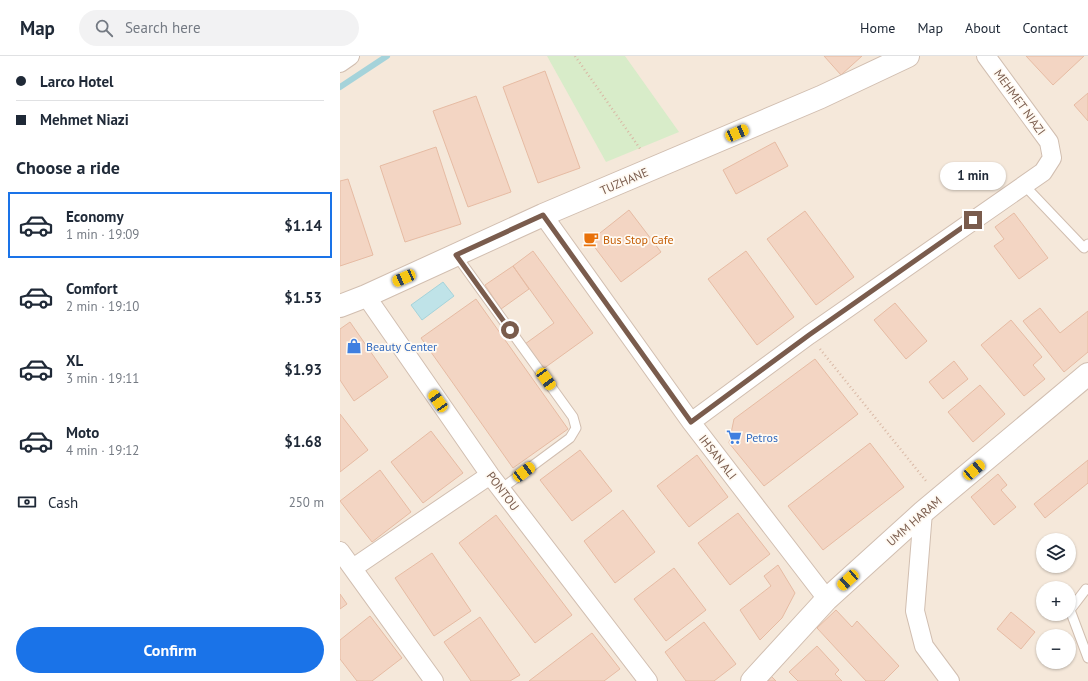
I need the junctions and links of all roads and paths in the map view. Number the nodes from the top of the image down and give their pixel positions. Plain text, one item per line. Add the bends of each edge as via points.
1 (350, 56) edge
2 (575, 56) edge
3 (908, 56) edge
4 (986, 56) edge
5 (340, 63) edge
6 (653, 168) junction
7 (1024, 185) junction
8 (543, 215) junction
9 (1088, 244) edge
10 (456, 255) junction
11 (366, 296) junction
12 (340, 306) edge
13 (809, 335) junction
14 (1088, 374) edge
15 (691, 422) junction
16 (490, 475) junction
17 (501, 490) junction
18 (940, 498) junction
19 (923, 512) junction
20 (340, 551) edge
21 (353, 568) junction
22 (1086, 589) dead end
23 (827, 599) junction
24 (1088, 658) edge
25 (434, 681) edge
26 (648, 681) edge
27 (752, 681) edge
28 (950, 681) edge

1 - 5 street
2 - 6 path
3 - 6 street, TUZHANE via 821,97
4 - 7 street, MEHMET NIAZI via 1049,142 1052,158 1043,172
6 - 8 street, TUZHANE
7 - 9 lane via 1084,248
7 - 13 street, MEHMET NIAZI
8 - 10 street, TUZHANE
8 - 15 street, IHSAN ALI
10 - 11 street, TUZHANE
10 - 17 lane via 573,417 576,428 570,438
11 - 12 street, TUZHANE
11 - 16 street, PONTOU
13 - 15 street, MEHMET NIAZI
13 - 18 path
14 - 18 street, UMM HARAM
15 - 23 street, IHSAN ALI
16 - 17 street, PONTOU
16 - 21 street
17 - 26 street, PONTOU
18 - 19 street, UMM HARAM
19 - 23 street, UMM HARAM
19 - 28 street via 915,611 924,646
20 - 21 street
21 - 25 street
22 - 24 lane via 1070,610
23 - 27 street, UMM HARAM

